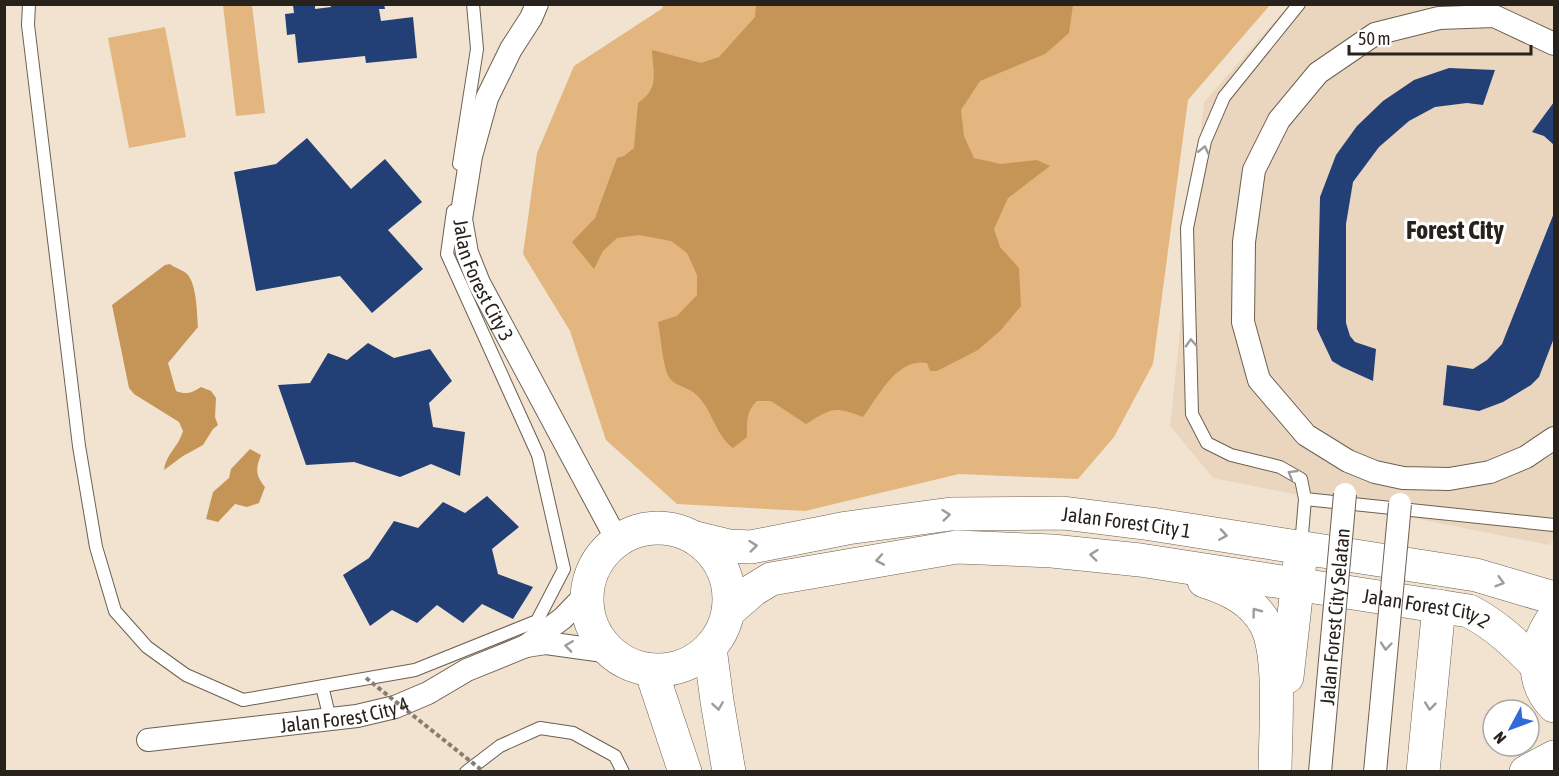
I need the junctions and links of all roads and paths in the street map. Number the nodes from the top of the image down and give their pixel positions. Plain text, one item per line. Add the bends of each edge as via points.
1 (29, 4) edge
2 (473, 4) edge
3 (537, 4) edge
4 (1299, 4) edge
5 (1445, 11) edge
6 (1554, 42) edge
7 (1554, 438) edge
8 (1348, 461) junction
9 (1403, 478) junction
10 (1305, 499) junction
11 (1554, 525) edge
12 (696, 538) junction
13 (617, 540) junction
14 (1301, 548) junction
15 (1140, 560) junction
16 (1298, 584) junction
17 (587, 593) junction
18 (1554, 598) edge
19 (1439, 606) junction
20 (729, 611) junction
21 (1554, 616) edge
22 (526, 646) junction
23 (710, 648) junction
24 (611, 652) junction
25 (1537, 666) junction
26 (651, 670) junction
27 (366, 678) junction
28 (322, 686) junction
29 (1554, 706) edge
30 (330, 719) junction
31 (148, 740) dead end
32 (1554, 757) edge
33 (466, 771) edge
34 (484, 771) edge
35 (623, 771) edge
36 (685, 771) edge
37 (729, 771) edge
38 (1276, 771) edge
39 (1320, 771) edge
40 (1375, 771) edge
41 (1423, 771) edge
42 (1526, 771) edge

1 - 28 lane via 28,25 79,446 96,547 115,611 147,647 186,675 243,700
2 - 27 lane via 477,49 447,254 538,455 564,569 537,621 415,670
3 - 13 street, Jalan Forest City 3 via 487,98 471,156 461,219 467,253 479,283
10 -> 4 lane via 1301,479 1280,467 1231,455 1207,443 1192,414 1187,228 1205,141 1224,97
5 - 6 street via 1494,16
5 - 8 street via 1374,34 1318,73 1279,120 1254,170 1244,242 1243,322 1259,380 1306,435
7 - 9 street via 1526,457 1490,472 1449,479
8 - 9 street
8 - 39 street, Jalan Forest City Selatan, bridge
9 -> 40 street, bridge
10 - 11 lane
10 - 14 lane
12 - 13 street via 677,530 656,528 635,531
12 -> 14 street, Jalan Forest City 1 via 751,547 847,528 951,514 1063,513
12 - 20 street via 724,570
13 - 17 street via 602,555
14 - 16 street
14 -> 18 street, Jalan Forest City 1 via 1476,575
15 - 16 street, Jalan Forest City 1
15 -> 20 street, Jalan Forest City 1 via 1052,550 957,547 771,579
38 -> 15 street via 1276,678 1266,625 1250,604 1229,589
16 - 19 street, Jalan Forest City 2
16 - 38 street
17 - 22 street, Jalan Forest City 4 via 563,618
17 - 24 street via 589,614 597,634
19 - 25 street, Jalan Forest City 2 via 1469,611 1487,620
19 -> 41 street
20 - 23 street
21 - 25 street, Jalan Forest City 2 via 1538,647
24 -> 22 street, Jalan Forest City 4 via 546,643
22 - 30 street, Jalan Forest City 4 via 467,670 395,707
23 - 26 street via 694,661 673,669
23 -> 37 street
24 - 26 street via 629,664
25 - 29 street, Jalan Forest City 2 via 1540,684
26 - 36 street
27 - 28 lane
27 - 34 path, bridge
28 - 30 lane
30 - 31 street, Jalan Forest City 4
32 - 42 street
33 - 35 lane via 500,746 540,729 573,734 615,756

